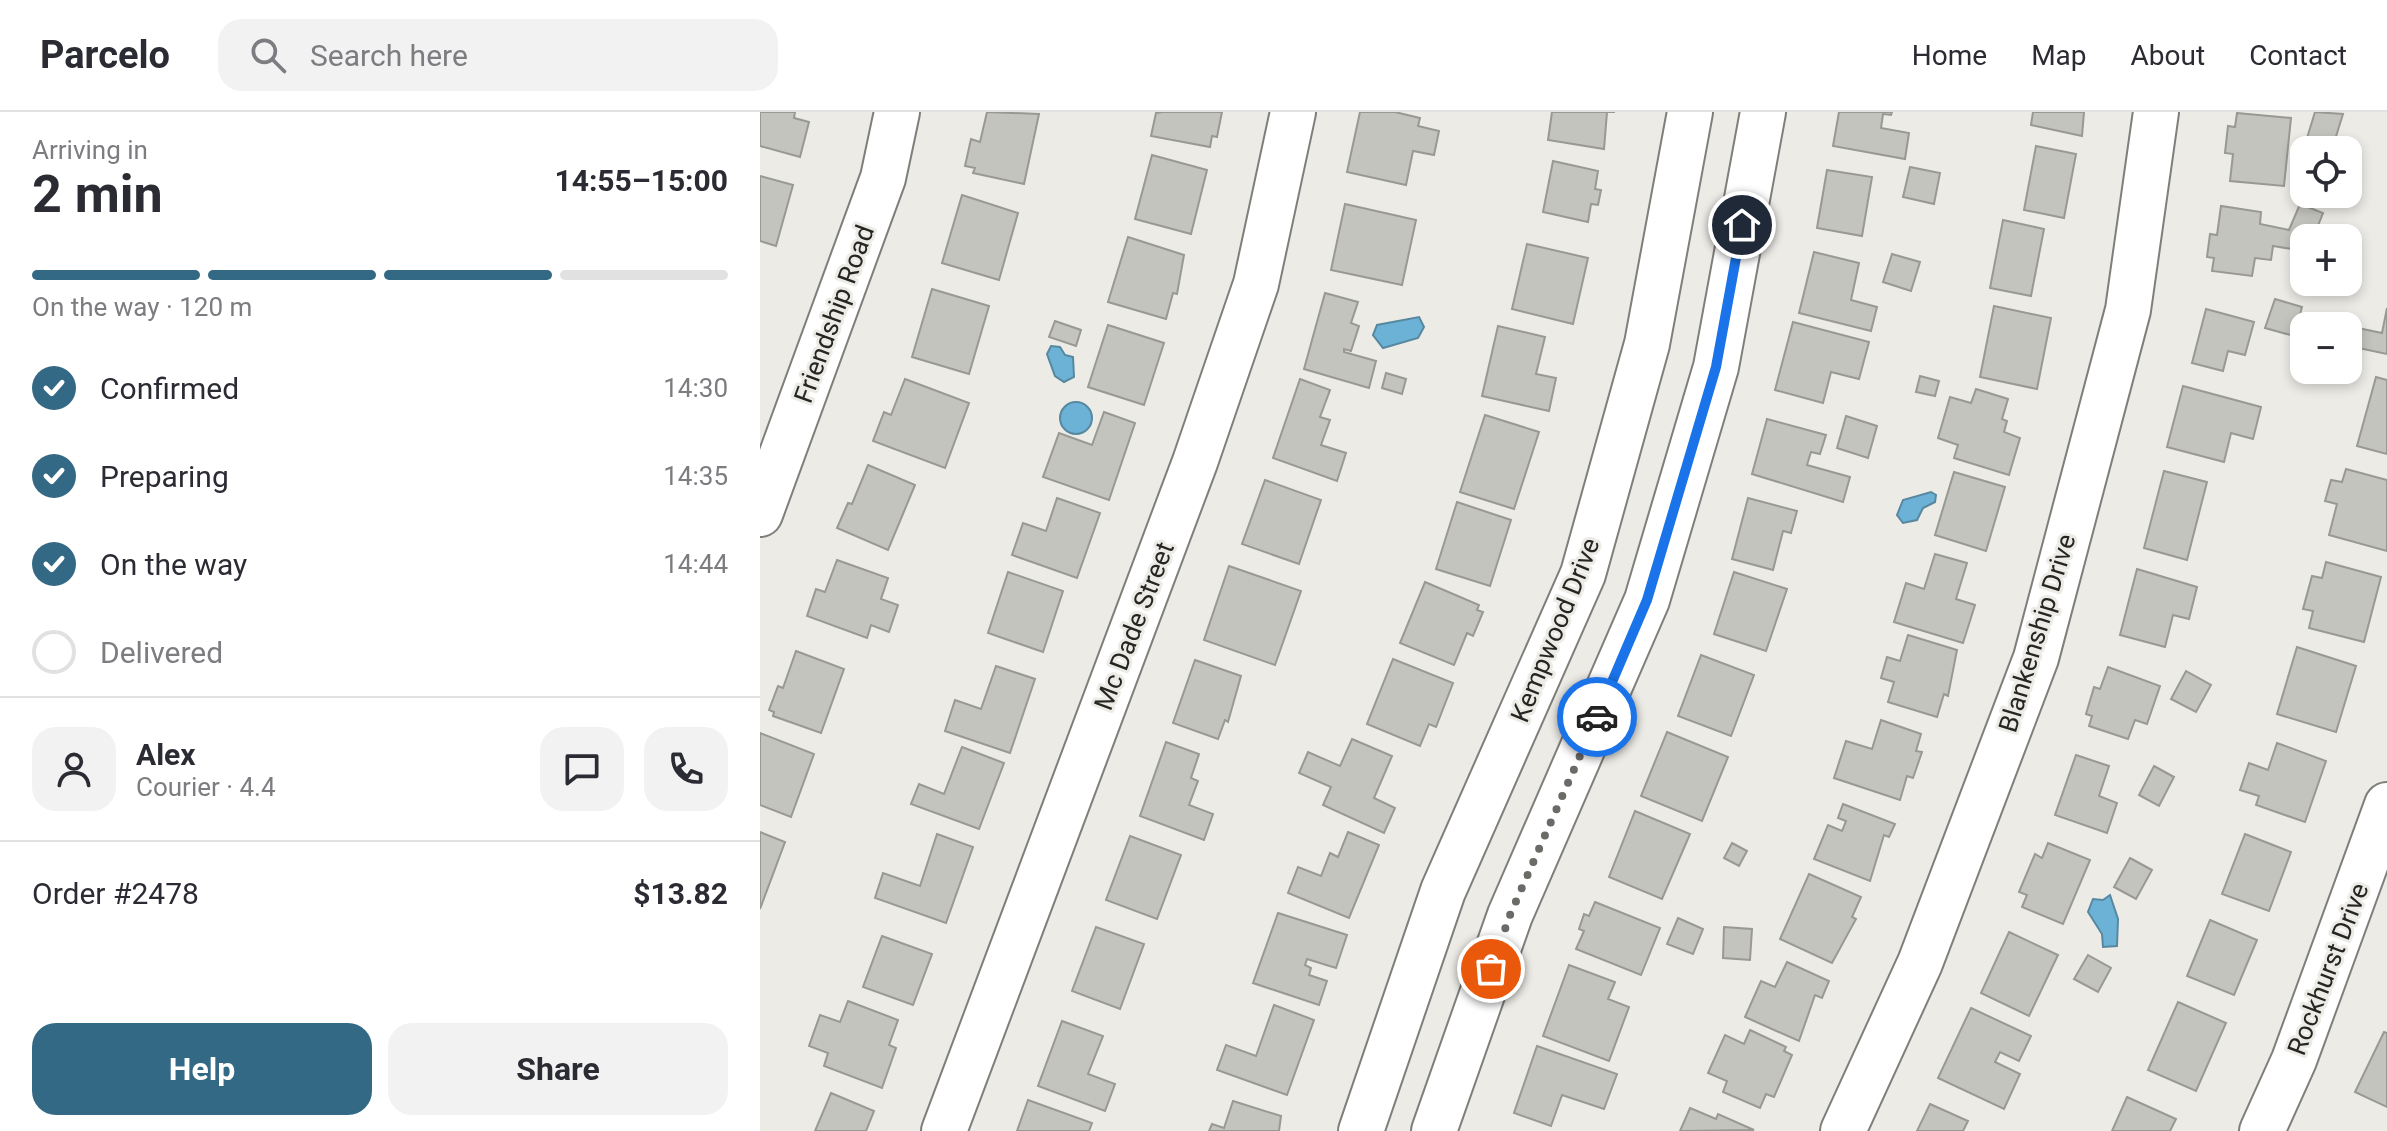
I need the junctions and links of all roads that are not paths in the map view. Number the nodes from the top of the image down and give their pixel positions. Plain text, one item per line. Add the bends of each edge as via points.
1 (897, 112) edge
2 (1293, 112) edge
3 (1690, 112) edge
4 (1763, 112) edge
5 (2156, 112) edge
6 (760, 514) edge
7 (1589, 553) junction
8 (1654, 577) junction
9 (2387, 805) edge
10 (944, 1131) edge
11 (1361, 1131) edge
12 (1434, 1131) edge
13 (1843, 1131) edge
14 (2262, 1131) edge

1 - 6 street, Friendship Road via 883,178
2 - 10 street, Mc Dade Street via 1256,284
3 - 7 street, Kempwood Drive via 1647,344
4 - 8 street via 1716,367
5 - 13 street, Blankenship Drive via 2128,310 2036,658 1920,963
7 - 8 street
7 - 11 street, Kempwood Drive via 1443,891
8 - 12 street via 1510,915
9 - 14 street, Rockhurst Drive via 2294,1060

